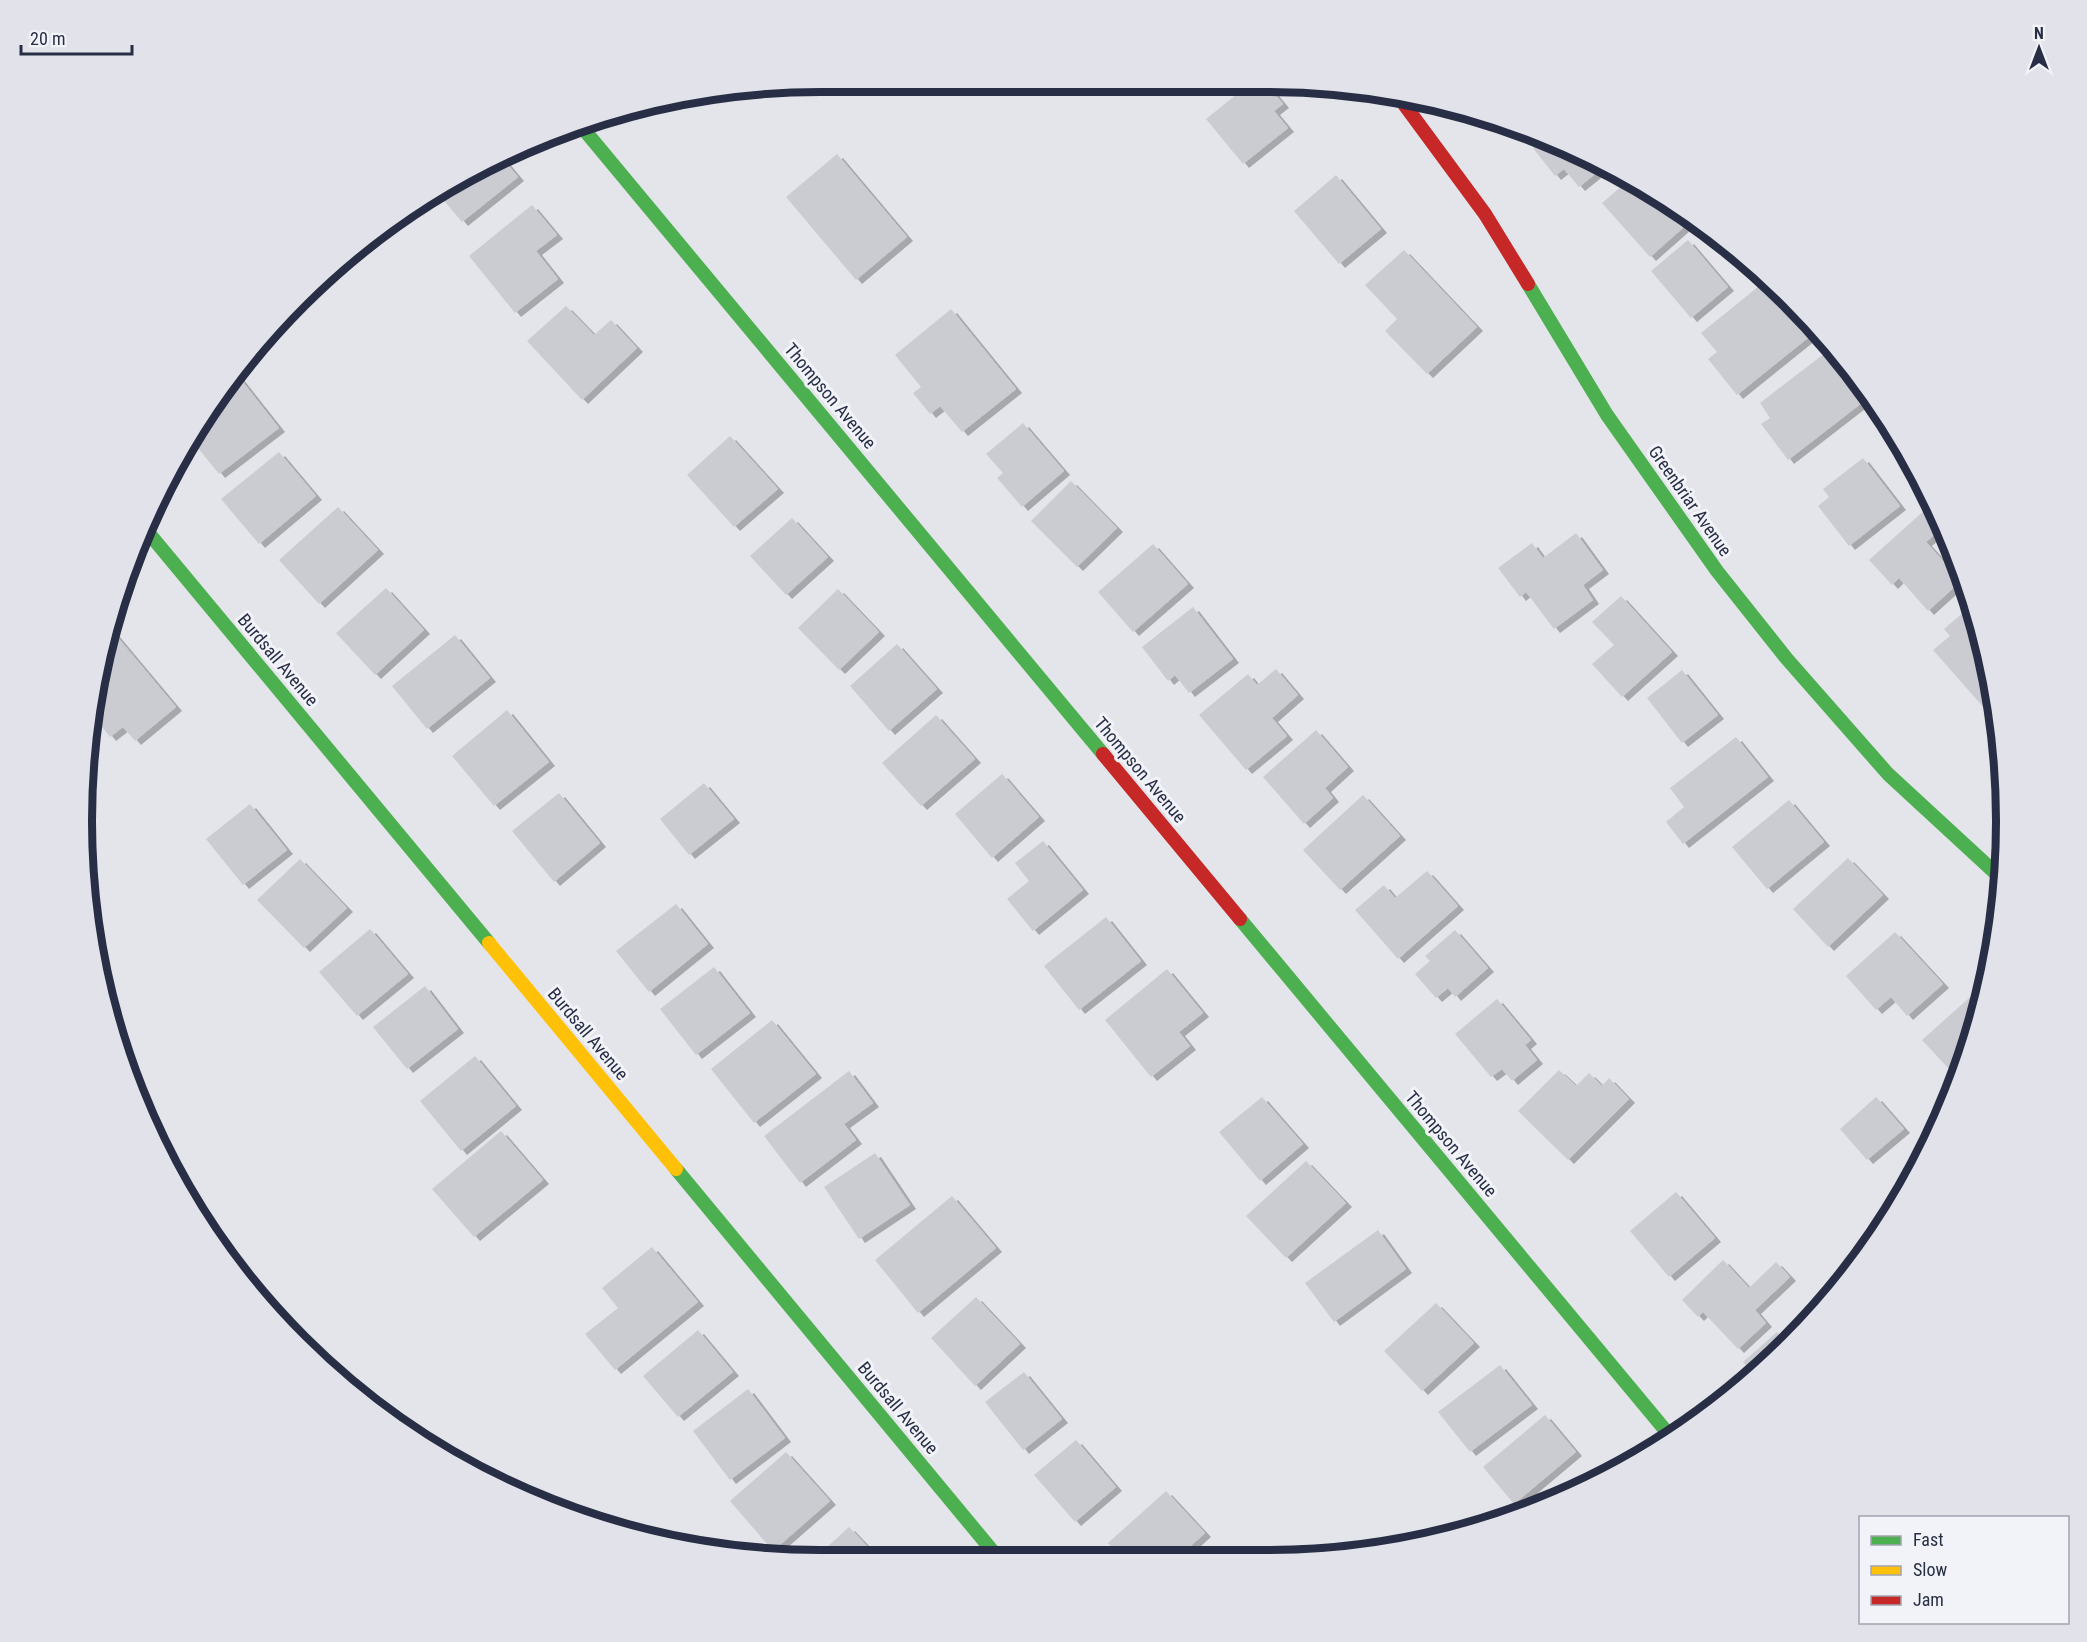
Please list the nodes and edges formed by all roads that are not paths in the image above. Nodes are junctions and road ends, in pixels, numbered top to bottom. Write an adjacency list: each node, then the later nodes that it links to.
1 (1405, 105): 4 (street, Greenbriar Avenue)
2 (585, 131): 5 (street, Thompson Avenue)
3 (150, 535): 6 (street, Burdsall Avenue)
4 (1994, 871)
5 (1666, 1431)
6 (992, 1550)

